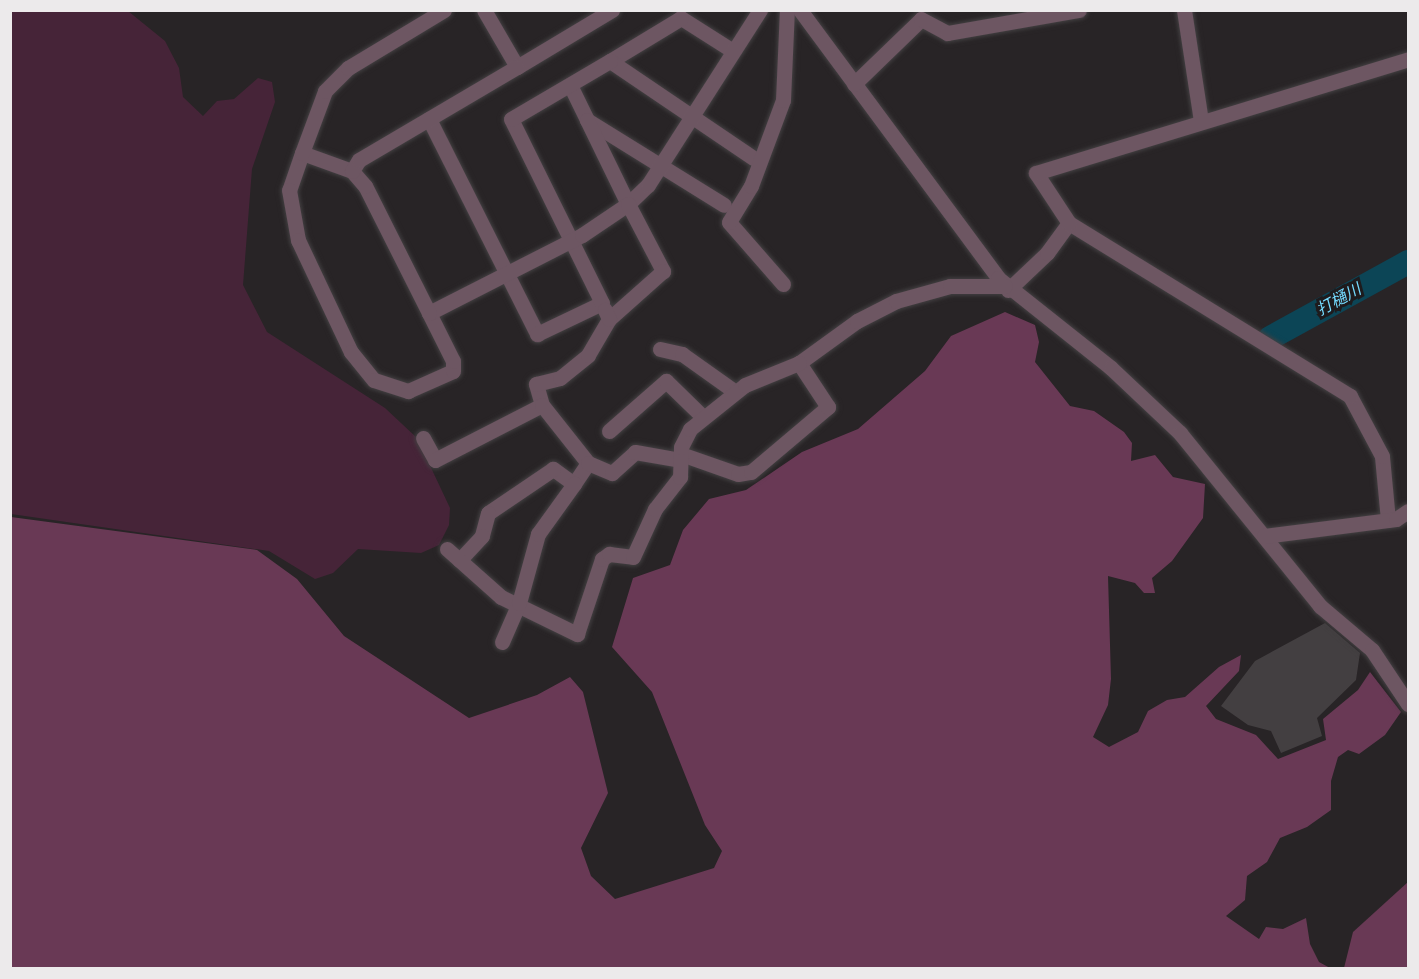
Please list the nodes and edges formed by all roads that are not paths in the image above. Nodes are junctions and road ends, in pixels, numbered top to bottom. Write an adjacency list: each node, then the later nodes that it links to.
1 (444, 10): 9 (street)
2 (484, 10): 13 (street)
3 (612, 10): 13 (street)
4 (760, 10): 10 (street)
5 (788, 10): 29 (street)
6 (800, 10): 14 (street)
7 (1079, 10): 14 (street)
8 (1184, 10): 19 (street)
9 (419, 17): 20 (street)
10 (733, 51): 12 (street); 16 (street)
11 (1408, 59): 19 (street)
12 (610, 61): 15 (street); 16 (street)
13 (517, 67): 17 (street)
14 (854, 84): 30 (street)
15 (570, 85): 18 (street); 27 (street)
16 (691, 117): 21 (street); 22 (street)
17 (429, 119): 23 (street); 28 (street)
18 (587, 120): 22 (street); 24 (street)
19 (1201, 121): 26 (street)
20 (302, 153): 23 (street); 32 (street)
21 (753, 158)
22 (661, 165): 24 (street); 25 (street)
23 (352, 171): 32 (street)
24 (628, 204): 27 (street); 33 (street)
25 (724, 205)
26 (1069, 223): 30 (street); 45 (street)
27 (571, 240): 28 (street); 31 (street)
28 (508, 272): 31 (street); 32 (street)
29 (783, 284)
30 (1007, 288): 35 (street); 46 (street)
31 (602, 303): 33 (street)
32 (429, 313)
33 (609, 319): 37 (street)
34 (660, 349): 36 (street)
35 (799, 363): 36 (street); 41 (street)
36 (734, 391): 38 (street)
37 (542, 405): 40 (street); 42 (street)
38 (702, 416): 39 (street); 41 (street)
39 (609, 431)
40 (423, 438)
41 (681, 457): 42 (street); 49 (street)
42 (588, 463): 43 (street)
43 (574, 484): 48 (street); 49 (street)
44 (1408, 511): 45 (street)
45 (1388, 520): 46 (street)
46 (1264, 536): 51 (street)
47 (447, 549): 48 (street)
48 (460, 560): 49 (street)
49 (519, 603): 50 (street)
50 (502, 642)
51 (1408, 704)

